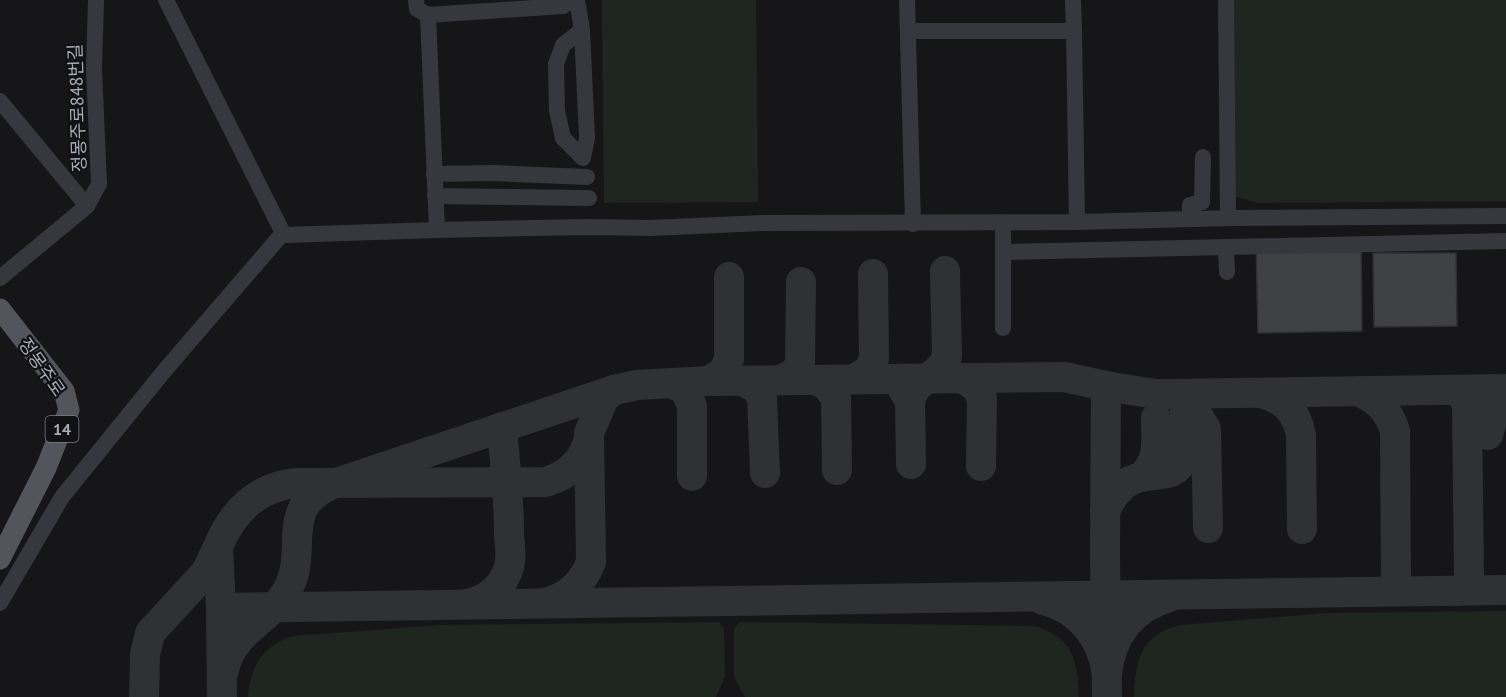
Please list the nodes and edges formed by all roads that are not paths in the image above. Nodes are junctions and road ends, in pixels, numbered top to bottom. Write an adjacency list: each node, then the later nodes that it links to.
1 (96, 0): 22 (street, 정몽주로848번길)
2 (166, 0): 31 (street)
3 (416, 0): 9 (street)
4 (572, 0): 9 (street)
5 (577, 0): 10 (street)
6 (907, 0): 11 (street)
7 (1073, 0): 12 (street)
8 (1226, 0): 24 (street)
9 (428, 15): 16 (street)
10 (582, 30): 14 (street); 14 (street)
11 (908, 31): 12 (street); 28 (street)
12 (1074, 31): 26 (street)
13 (0, 101): 22 (street)
14 (583, 158): 18 (street)
15 (1203, 158): 25 (street)
16 (434, 174): 17 (street); 19 (street)
17 (509, 174): 18 (street); 20 (street)
18 (587, 177): 21 (street)
19 (435, 196): 20 (street); 30 (street)
20 (507, 197): 21 (street)
21 (589, 198): 29 (street)
22 (87, 206): 36 (street, 정몽주로848번길)
23 (1506, 216): 24 (street)
24 (1228, 218): 25 (street)
25 (1190, 219): 26 (street)
26 (1077, 222): 27 (street)
27 (1003, 223): 28 (street); 34 (street)
28 (913, 224): 29 (street)
29 (589, 227): 30 (street)
30 (437, 230): 31 (street)
31 (283, 233): 40 (street)
32 (1506, 241): 33 (street)
33 (1226, 248): 34 (street); 35 (street)
34 (1003, 252): 38 (street)
35 (1227, 272)
36 (0, 278)
37 (0, 309): 39 (main road, 정몽주로 / 14)
38 (1003, 328)
39 (1, 552)
40 (0, 603)

